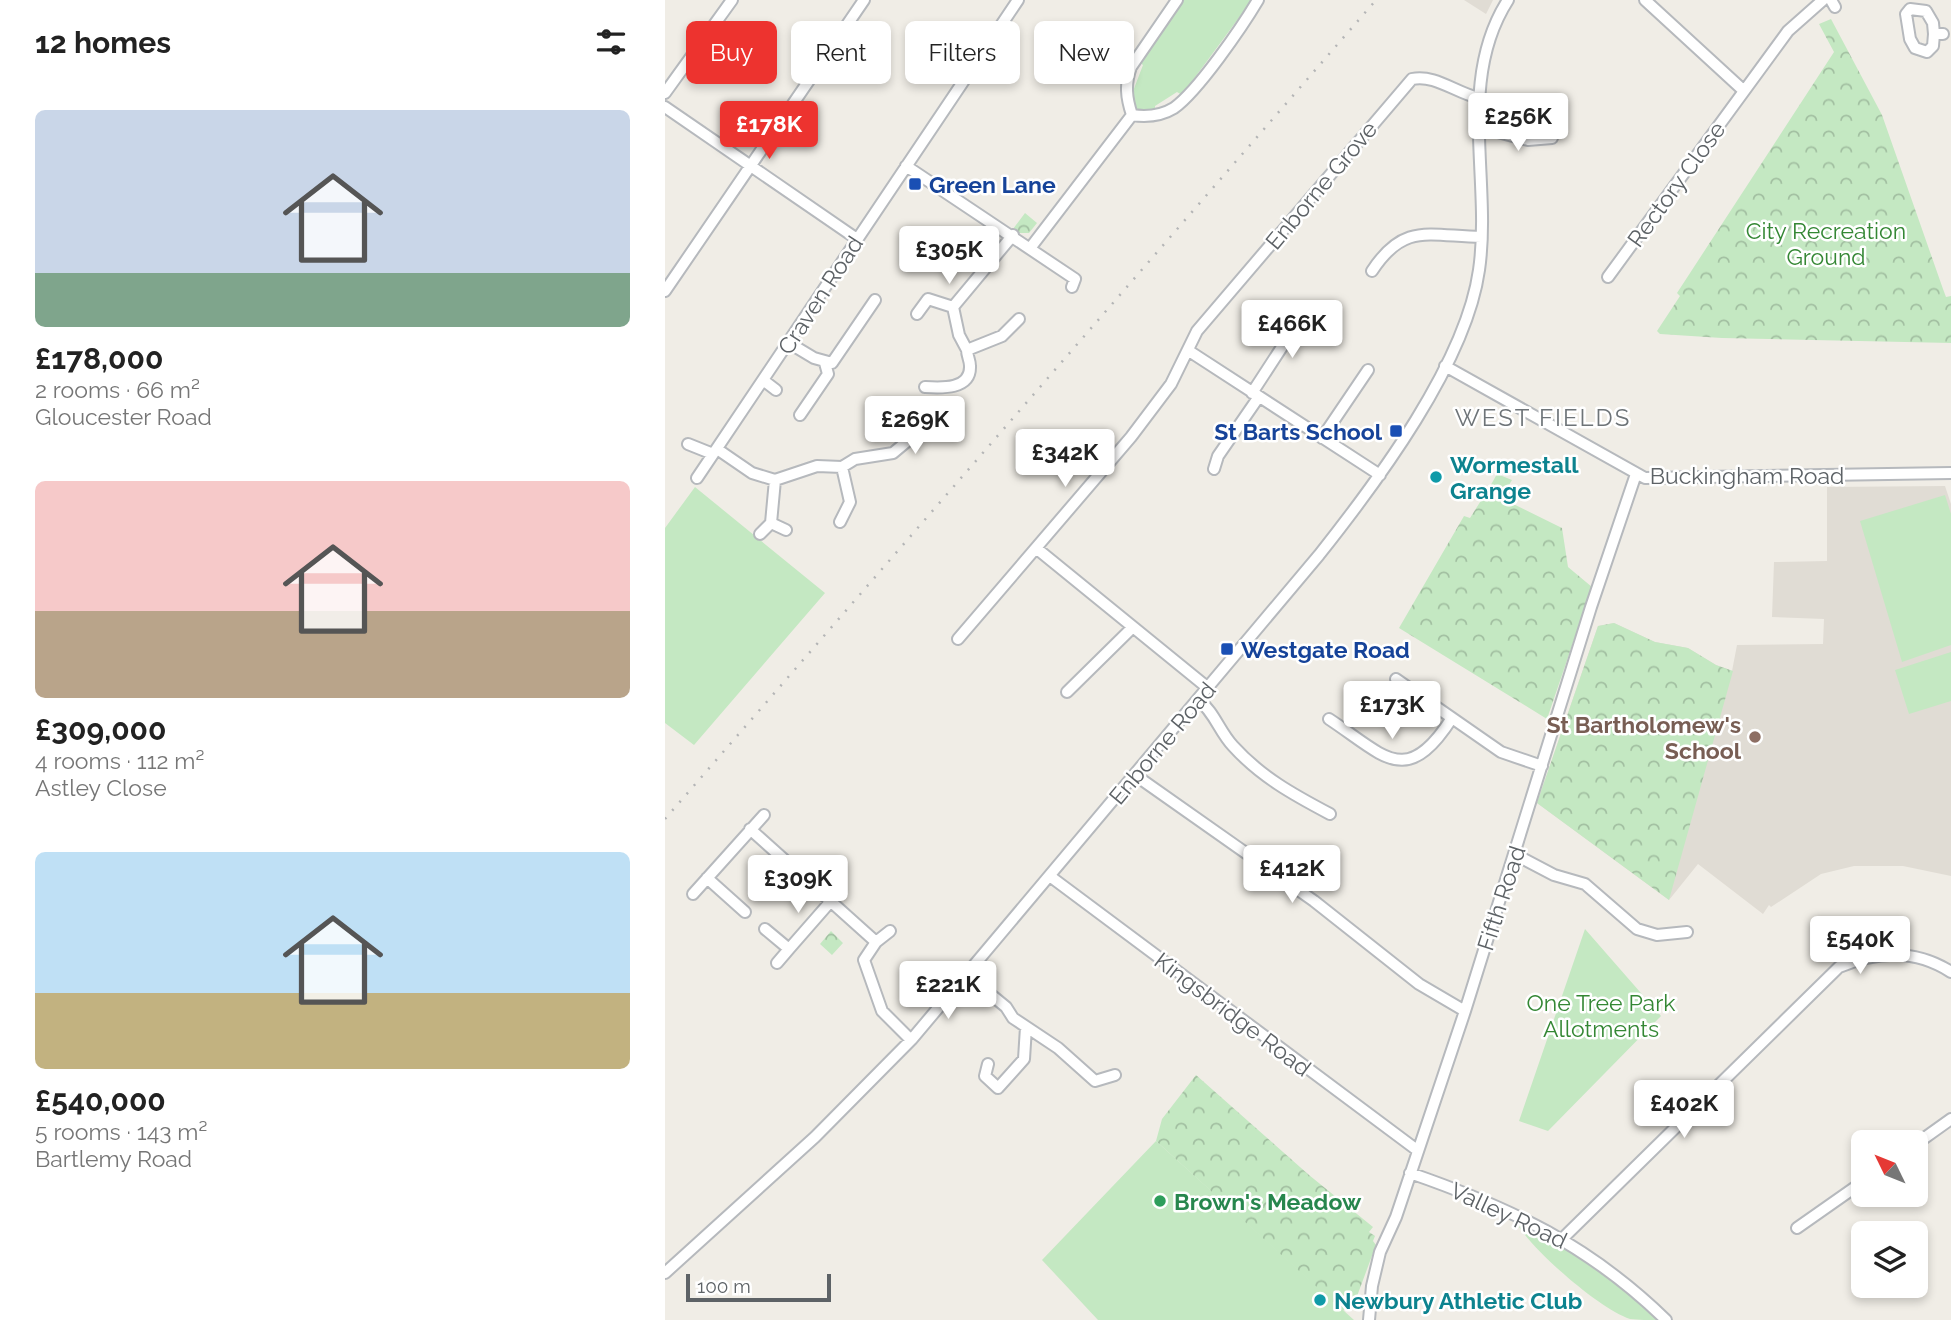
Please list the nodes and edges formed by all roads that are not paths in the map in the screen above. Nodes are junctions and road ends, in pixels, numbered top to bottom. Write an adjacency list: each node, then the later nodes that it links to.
1 (732, 0): 10 (street)
2 (864, 0): 17 (street)
3 (1018, 0): 16 (street, Craven Road)
4 (1177, 0): 13 (street)
5 (1258, 0): 13 (street)
6 (1508, 0): 11 (street, Enborne Road)
7 (1645, 0): 9 (street)
8 (1823, 0): 9 (street, Rectory Close)
9 (1743, 90): 23 (street, Rectory Close)
10 (665, 93)
11 (1479, 98): 14 (street, Enborne Road); 33 (street, Enborne Grove)
12 (665, 107): 17 (street)
13 (1132, 115): 21 (street)
14 (1479, 127): 15 (street); 19 (street, Enborne Road)
15 (1552, 138)
16 (906, 166): 18 (street); 20 (street, Craven Road)
17 (750, 167): 20 (street); 25 (street)
18 (1013, 235): 21 (street); 27 (street)
19 (1481, 237): 22 (street); 34 (street, Enborne Road)
20 (857, 239): 31 (street, Craven Road)
21 (1031, 247): 24 (street)
22 (1372, 271)
23 (1608, 277)
24 (1072, 287)
25 (665, 291)
26 (875, 300): 36 (street)
27 (953, 307): 29 (street); 32 (street)
28 (1306, 310): 40 (street)
29 (917, 314)
30 (1019, 318): 32 (street)
31 (789, 343): 36 (street); 37 (street, Craven Road)
32 (967, 350): 38 (street)
33 (1189, 351): 40 (street); 57 (street, Enborne Grove)
34 (1445, 366): 49 (street, Buckingham Road); 50 (street, Enborne Road)
35 (1368, 370): 43 (street)
36 (830, 372): 42 (street)
37 (763, 380): 39 (street); 45 (street, Craven Road)
38 (925, 387)
39 (776, 390)
40 (1255, 396): 43 (street); 47 (street)
41 (941, 413): 46 (street)
42 (800, 415)
43 (1322, 438): 50 (street)
44 (688, 444): 45 (street)
45 (715, 452): 51 (street, Craven Road); 52 (street)
46 (842, 467): 52 (street); 53 (street)
47 (1214, 469)
48 (1951, 473): 49 (street, Buckingham Road)
49 (1636, 474): 66 (street, Fifth Road)
50 (1380, 475): 61 (street, Enborne Road)
51 (698, 478)
52 (775, 480): 54 (street)
53 (840, 522)
54 (771, 523): 55 (street); 56 (street)
55 (786, 530)
56 (760, 534)
57 (1036, 548): 58 (street); 59 (street, Enborne Grove)
58 (1133, 626): 61 (street); 62 (street)
59 (958, 639)
60 (1397, 680): 64 (street)
61 (1208, 688): 63 (street, Enborne Road)
62 (1067, 692)
63 (1198, 699): 67 (street, Enborne Road); 68 (street)
64 (1452, 718): 65 (street); 66 (street)
65 (1329, 719)
66 (1542, 766): 71 (street, Fifth Road)
67 (1135, 775): 72 (street, Enborne Road); 87 (street)
68 (1330, 814)
69 (764, 815): 70 (street)
70 (750, 829): 73 (street); 75 (street)
71 (1514, 855): 80 (street); 87 (street, Fifth Road)
72 (1051, 877): 86 (street, Enborne Road); 94 (street, Kingsbridge Road)
73 (708, 878): 74 (street); 76 (street)
74 (693, 894)
75 (831, 901): 81 (street); 83 (street)
76 (745, 912)
77 (765, 929): 83 (street)
78 (890, 932): 81 (street)
79 (1688, 932): 80 (street)
80 (1671, 934): 82 (street)
81 (876, 942): 89 (street)
82 (1672, 947)
83 (789, 949): 84 (street)
84 (777, 963)
85 (1951, 972): 98 (street)
86 (967, 975): 88 (street); 89 (street, Enborne Road)
87 (1465, 1011): 94 (street, Fifth Road)
88 (1026, 1027): 90 (street); 91 (street)
89 (911, 1040): 99 (street, Enborne Road)
90 (988, 1064)
91 (1115, 1075)
92 (1951, 1119): 93 (street)
93 (1929, 1135)
94 (1417, 1150): 95 (street, Fifth Road)
95 (1411, 1173): 98 (street, Valley Road); 100 (street, Fifth Road)
96 (1851, 1190): 97 (street)
97 (1797, 1228)
98 (1563, 1238): 101 (street, Valley Road)
99 (665, 1273)
100 (1372, 1319)
101 (1666, 1320)

